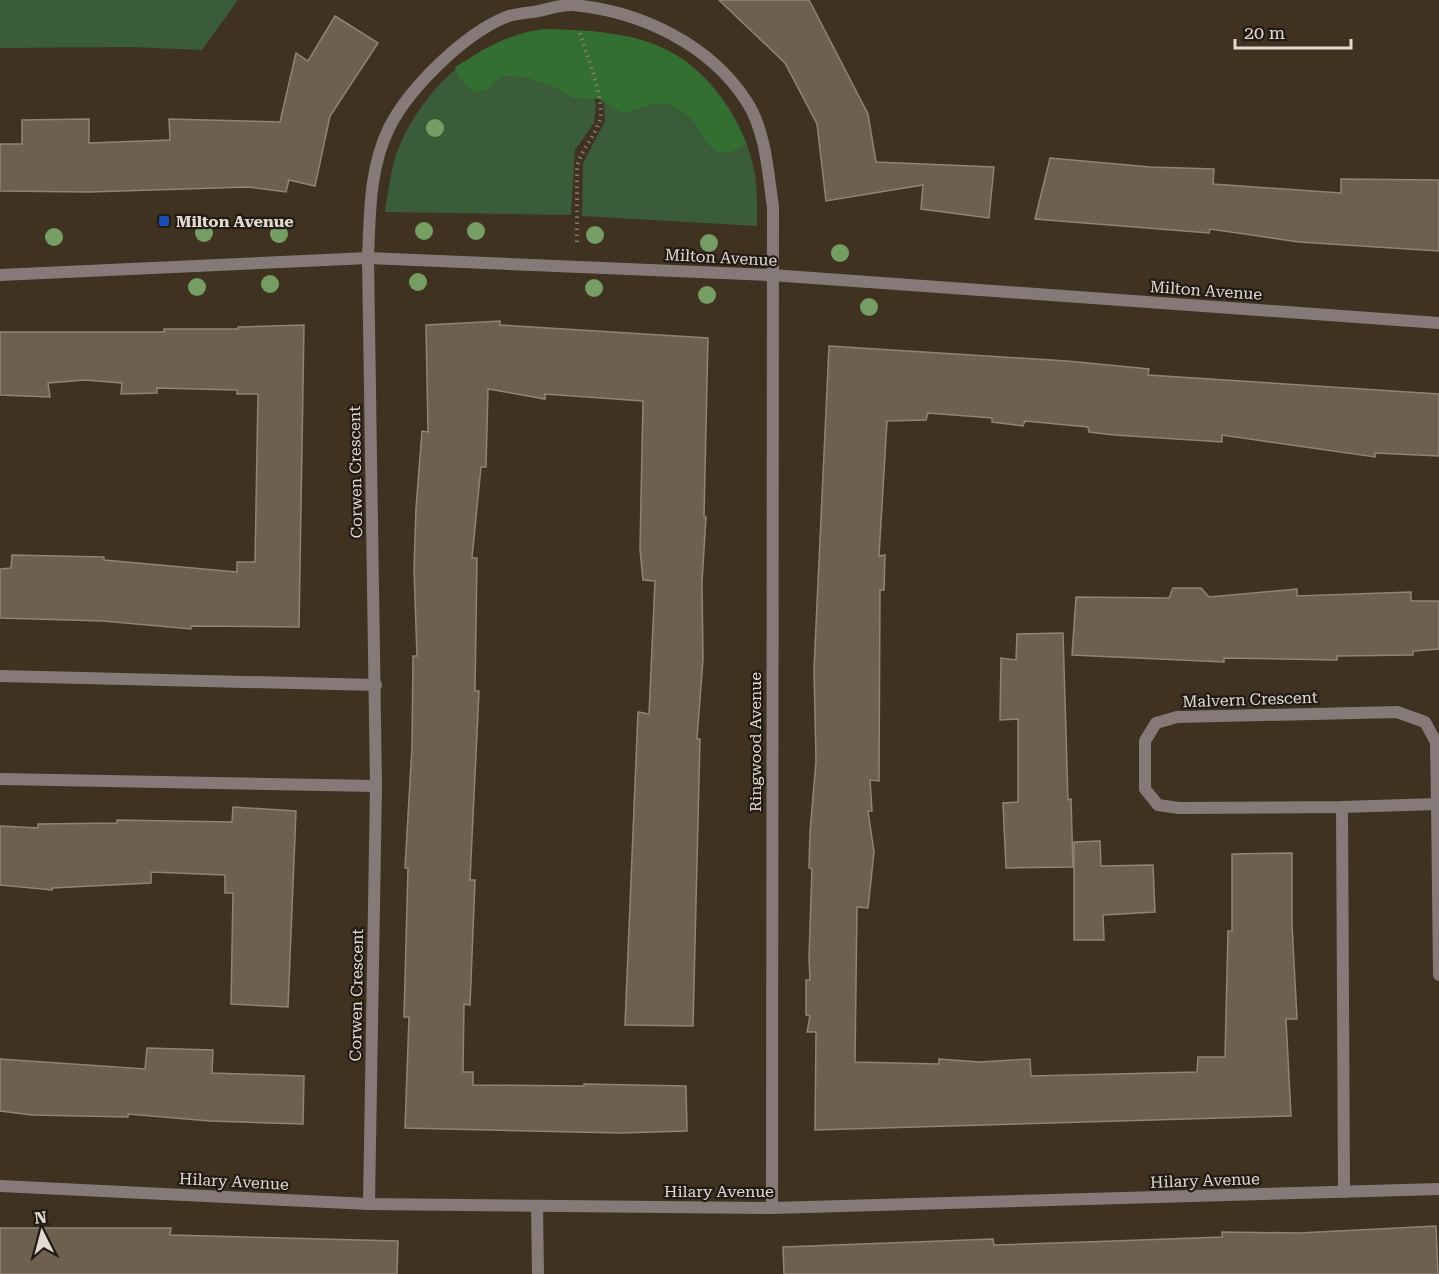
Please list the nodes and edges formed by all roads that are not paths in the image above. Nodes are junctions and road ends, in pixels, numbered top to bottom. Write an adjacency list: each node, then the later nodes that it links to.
1 (572, 3): 2 (street, Corwen Crescent); 4 (street, Ringwood Avenue)
2 (368, 258): 3 (street, Milton Avenue); 4 (street, Milton Avenue); 7 (street, Corwen Crescent)
3 (0, 275)
4 (771, 276): 5 (street, Milton Avenue); 18 (street, Ringwood Avenue)
5 (1439, 323)
6 (0, 676): 7 (street)
7 (376, 685): 9 (street, Corwen Crescent)
8 (0, 779): 9 (street)
9 (376, 786): 16 (street, Corwen Crescent)
10 (1437, 804): 11 (street, Malvern Crescent); 11 (street, Malvern Crescent); 12 (street, Malvern Crescent)
11 (1342, 807): 15 (street)
12 (1439, 975)
13 (0, 1186): 16 (street, Hilary Avenue)
14 (1439, 1189): 15 (street, Hilary Avenue)
15 (1344, 1192): 18 (street, Hilary Avenue)
16 (369, 1204): 17 (street, Hilary Avenue)
17 (537, 1206): 18 (street, Hilary Avenue); 19 (street)
18 (772, 1208)
19 (538, 1274)

